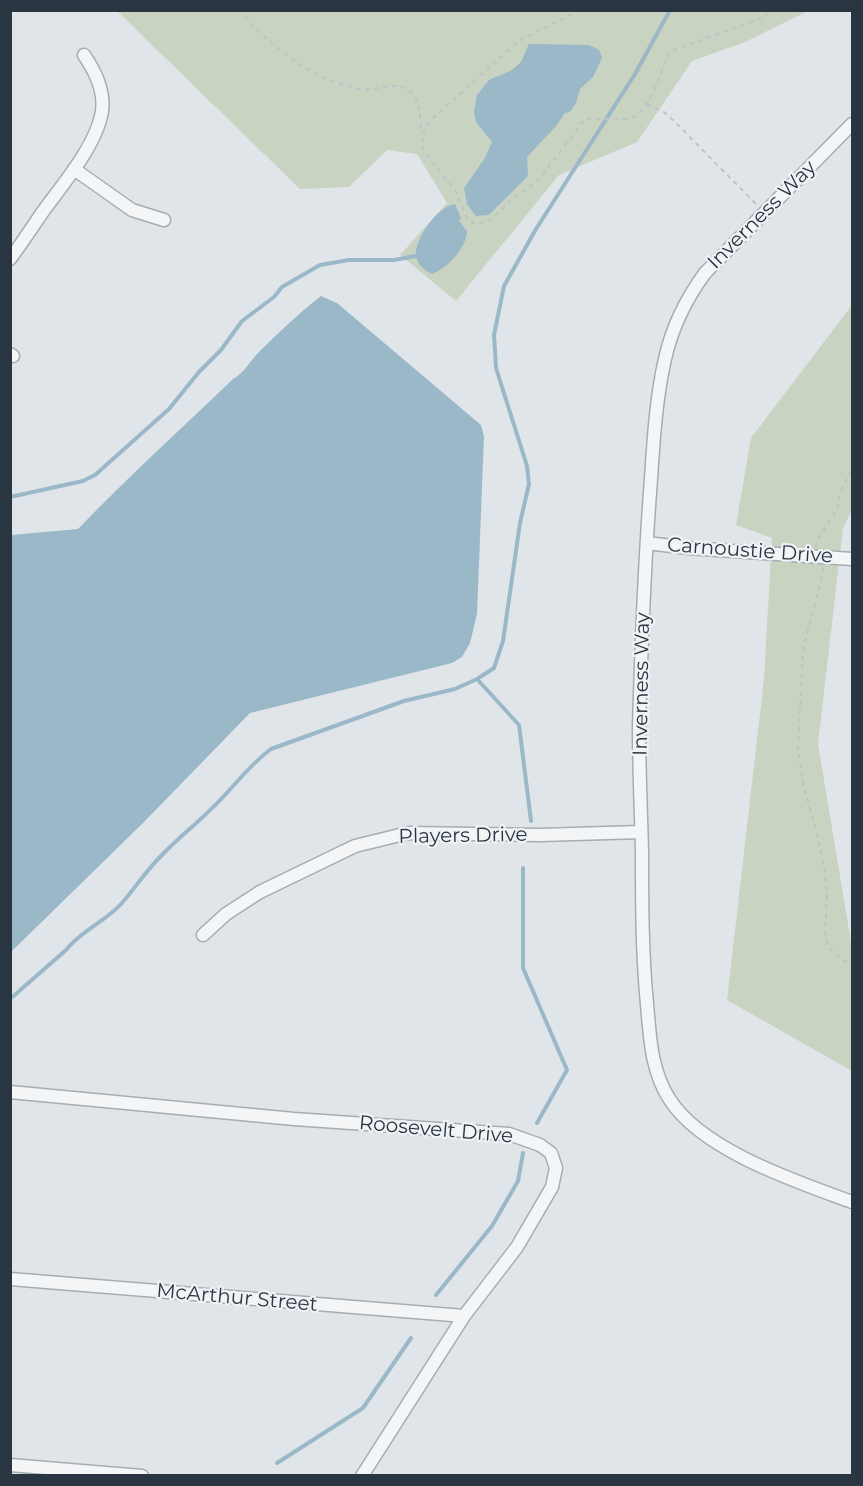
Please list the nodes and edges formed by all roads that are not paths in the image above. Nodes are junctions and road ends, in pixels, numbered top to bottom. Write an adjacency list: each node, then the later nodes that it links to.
1 (84, 55): 3 (street)
2 (852, 124): 6 (street, Inverness Way)
3 (74, 169): 4 (street); 5 (street)
4 (164, 220)
5 (10, 259)
6 (647, 543): 7 (street, Carnoustie Drive); 8 (street, Inverness Way)
7 (852, 559)
8 (641, 832): 9 (street, Players Drive); 11 (street, Inverness Way)
9 (203, 935)
10 (10, 1092): 13 (street, Roosevelt Drive)
11 (852, 1202)
12 (10, 1279): 13 (street, McArthur Street)
13 (464, 1316): 16 (street, Roosevelt Drive)
14 (10, 1465): 15 (street)
15 (142, 1476)
16 (362, 1476)

